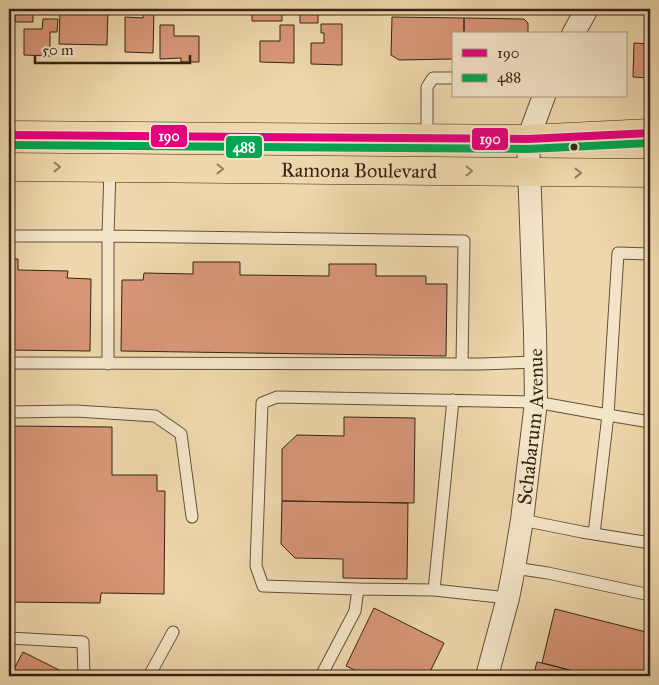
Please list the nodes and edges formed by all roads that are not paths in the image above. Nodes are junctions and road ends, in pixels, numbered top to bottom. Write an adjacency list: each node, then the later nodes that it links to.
1 (587, 9): 2 (street)
2 (574, 32)
3 (452, 78): 7 (lane)
4 (543, 98): 8 (street)
5 (650, 133): 8 (main road, Ramona Boulevard)
6 (9, 135): 7 (main road, Ramona Boulevard)
7 (427, 139): 8 (main road, Ramona Boulevard)
8 (528, 140): 11 (street, Schabarum Avenue)
9 (9, 167): 10 (main road, Ramona Boulevard, one-way to 10)
10 (110, 168): 11 (main road, Ramona Boulevard, one-way to 11); 14 (lane)
11 (529, 172): 12 (main road, Ramona Boulevard, one-way to 12); 16 (street, Schabarum Avenue)
12 (650, 173)
13 (9, 236): 14 (lane)
14 (108, 236): 18 (lane); 19 (lane)
15 (650, 254): 23 (lane)
16 (536, 362): 19 (lane); 21 (street, Schabarum Avenue)
17 (9, 363): 18 (lane)
18 (108, 364): 19 (lane)
19 (462, 364)
20 (453, 400): 21 (lane); 30 (lane); 31 (lane)
21 (536, 402): 23 (lane); 26 (street, Schabarum Avenue)
22 (9, 412): 25 (lane)
23 (608, 415): 24 (lane); 27 (lane)
24 (650, 422)
25 (192, 518)
26 (522, 520): 27 (lane); 29 (street, Schabarum Avenue)
27 (594, 534): 28 (lane)
28 (650, 543)
29 (514, 568): 32 (lane); 33 (street, Schabarum Avenue)
30 (358, 588): 31 (lane); 38 (lane)
31 (434, 590): 33 (lane)
32 (650, 595)
33 (508, 598): 39 (street, Schabarum Avenue)
34 (172, 632): 37 (lane)
35 (9, 638): 36 (lane)
36 (84, 676)
37 (149, 676)
38 (321, 676)
39 (487, 676)

